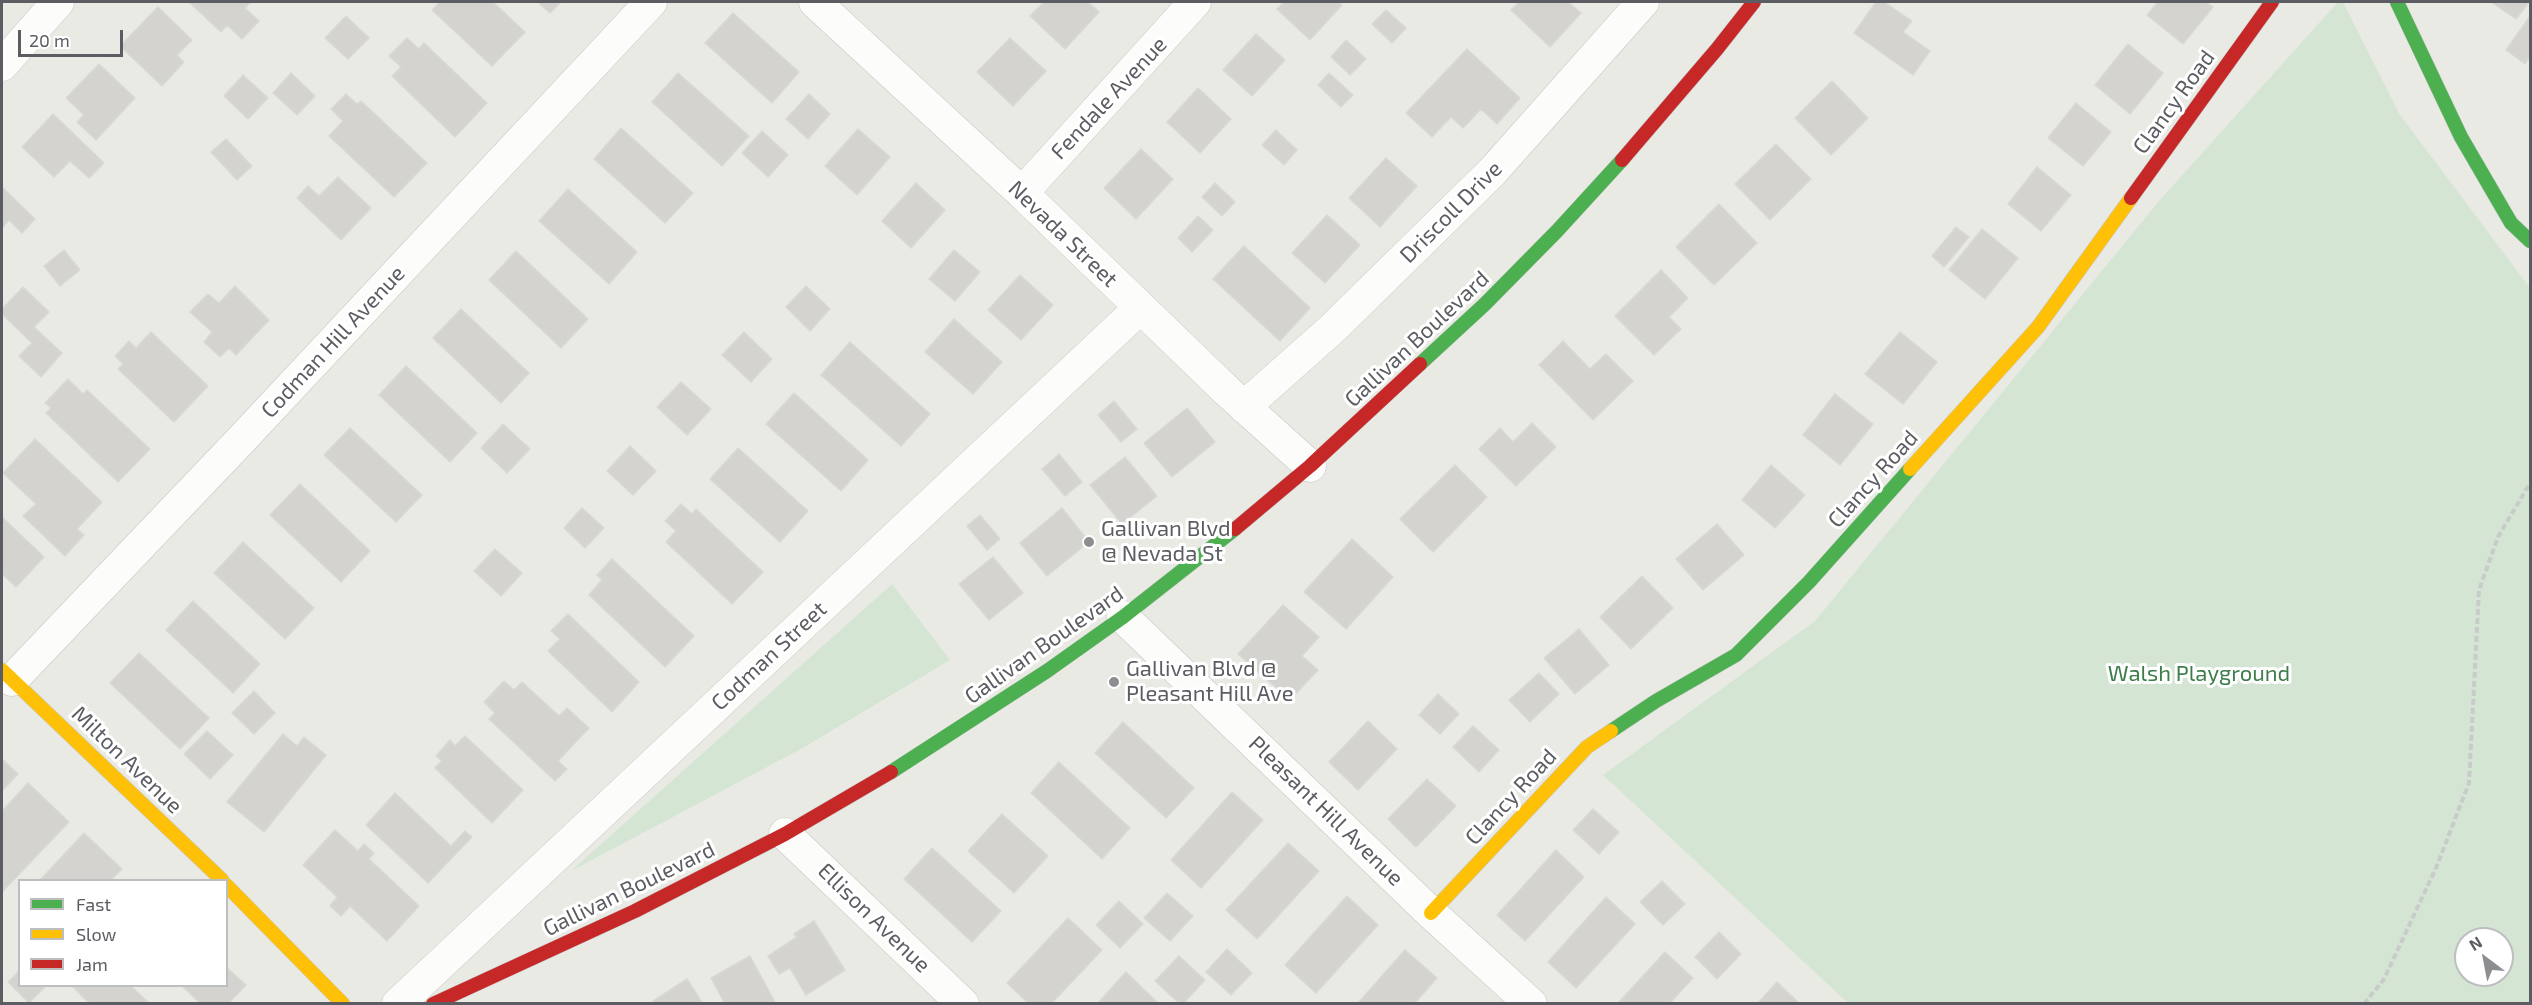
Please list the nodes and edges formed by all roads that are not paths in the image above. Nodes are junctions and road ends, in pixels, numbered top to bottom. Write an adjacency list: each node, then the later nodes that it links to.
1 (58, 2): 9 (street)
2 (651, 2): 16 (street, Codman Hill Avenue)
3 (815, 2): 10 (street, Nevada Street)
4 (1195, 2): 10 (street, Fendale Avenue)
5 (1643, 2): 13 (street, Driscoll Drive)
6 (1754, 2): 14 (main road, Gallivan Boulevard)
7 (2272, 2): 20 (main road, Clancy Road)
8 (2402, 5): 11 (main road)
9 (2, 65)
10 (1022, 193): 12 (street, Nevada Street)
11 (2530, 241)
12 (1140, 308): 13 (street, Nevada Street); 22 (street, Codman Street)
13 (1244, 407): 14 (street, Nevada Street)
14 (1310, 466): 15 (main road, Gallivan Boulevard)
15 (1123, 617): 17 (main road, Gallivan Boulevard); 20 (street, Pleasant Hill Avenue)
16 (7, 675): 18 (main road, Milton Avenue)
17 (785, 834): 23 (main road, Gallivan Boulevard); 24 (street, Ellison Avenue)
18 (221, 879)
19 (228, 887): 21 (main road)
20 (1431, 913): 25 (street, Pleasant Hill Avenue)
21 (343, 1004)
22 (399, 1004)
23 (433, 1004)
24 (963, 1004)
25 (1531, 1004)

